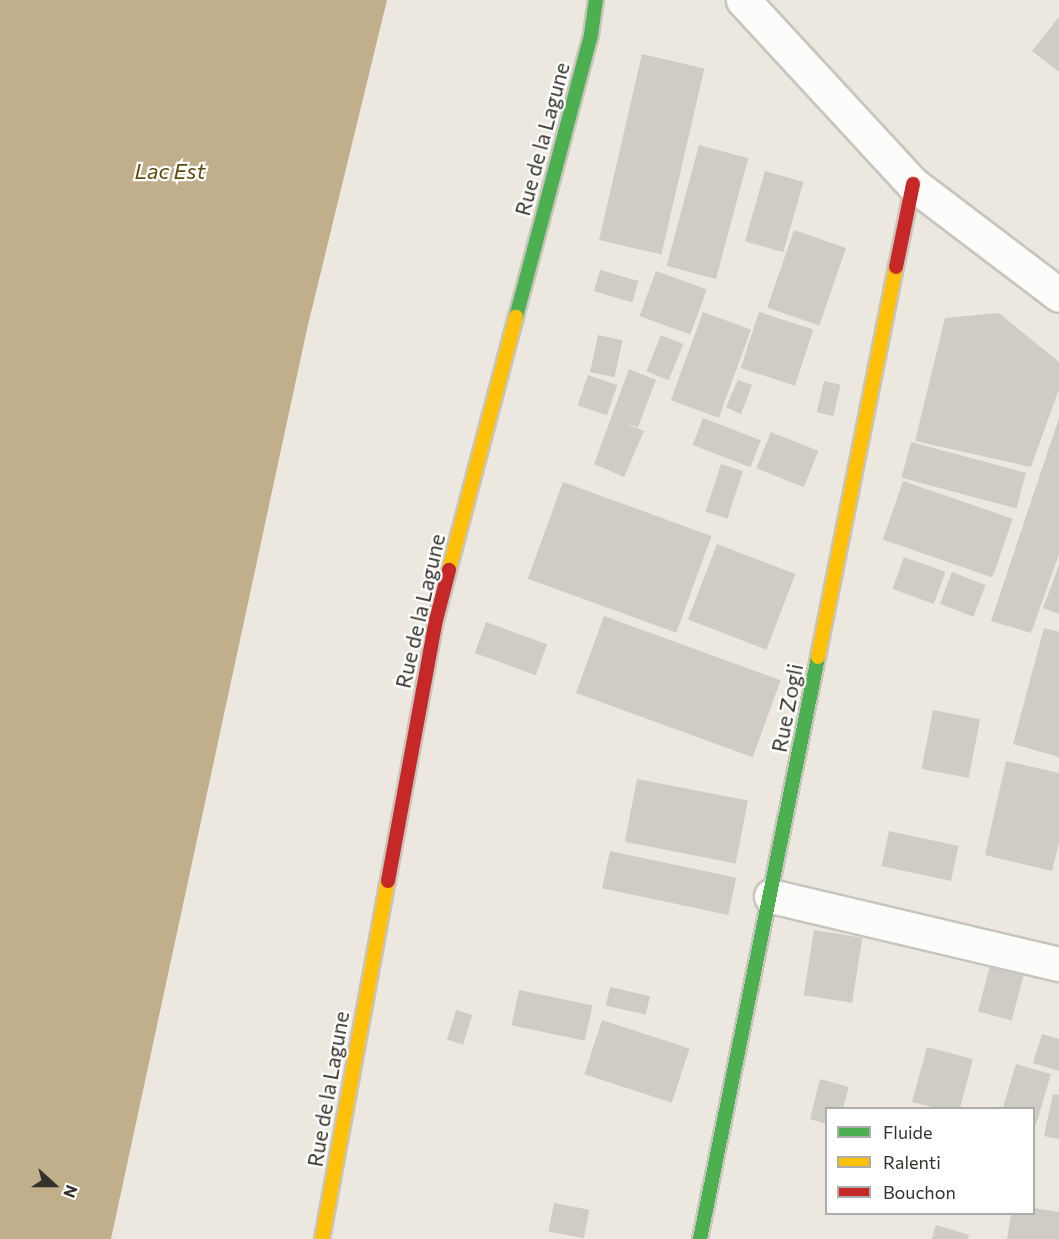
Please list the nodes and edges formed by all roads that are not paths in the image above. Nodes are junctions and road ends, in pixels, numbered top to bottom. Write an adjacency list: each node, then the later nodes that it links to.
1 (597, 0): 7 (street, Rue de la Lagune)
2 (743, 0): 3 (street)
3 (913, 184): 4 (street); 5 (street, Rue Zogli)
4 (1059, 295)
5 (771, 896): 6 (street); 8 (street, Rue Zogli)
6 (1059, 964)
7 (322, 1239)
8 (700, 1239)

